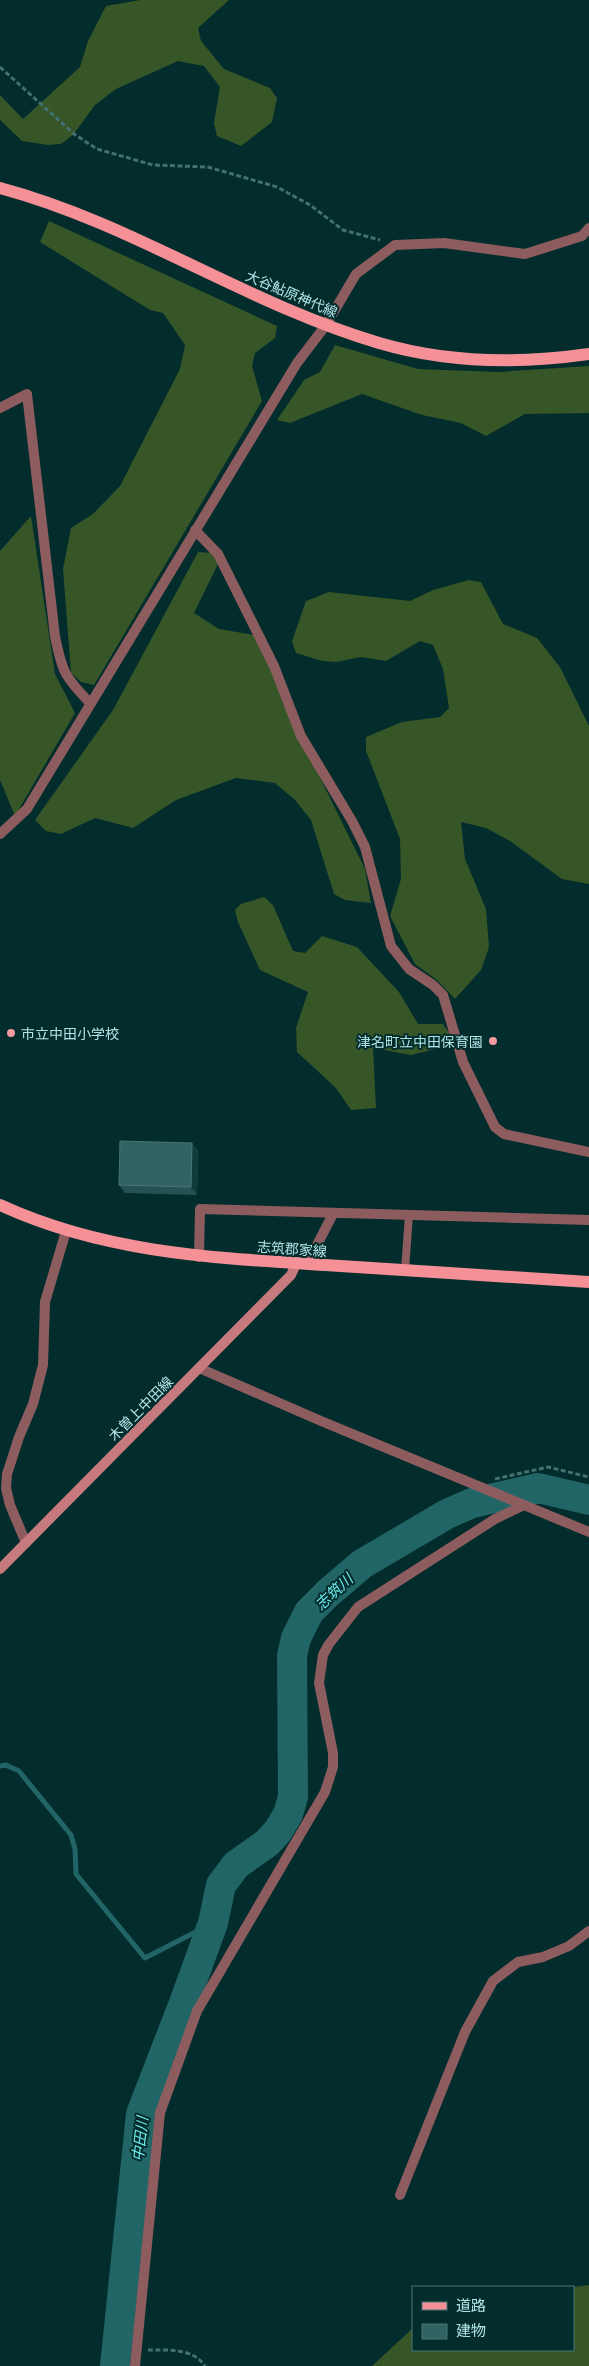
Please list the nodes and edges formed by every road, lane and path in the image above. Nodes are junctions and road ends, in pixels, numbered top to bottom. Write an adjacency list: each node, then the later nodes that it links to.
1 (0, 68): 4 (path)
2 (0, 188): 5 (main road, 大谷鮎原神代線)
3 (587, 235): 4 (street)
4 (395, 245): 5 (street)
5 (326, 325): 6 (main road, 大谷鮎原神代線); 8 (street)
6 (589, 354)
7 (0, 408): 9 (street)
8 (195, 530): 9 (street); 11 (street)
9 (90, 703): 10 (street)
10 (0, 834)
11 (589, 1152)
12 (0, 1205): 16 (main road, 志筑郡家線)
13 (333, 1214): 14 (street); 17 (street); 18 (street)
14 (409, 1215): 15 (street); 19 (lane)
15 (589, 1220)
16 (66, 1231): 17 (main road, 志筑郡家線); 26 (street)
17 (199, 1257): 18 (main road, 志筑郡家線)
18 (301, 1264): 19 (main road, 志筑郡家線); 21 (main road, 木曽上中田線)
19 (405, 1270): 20 (main road, 志筑郡家線)
20 (589, 1282)
21 (199, 1368): 23 (street); 26 (main road, 木曽上中田線)
22 (589, 1476): 23 (path)
23 (481, 1488): 24 (street)
24 (522, 1504): 25 (street); 30 (street)
25 (589, 1532)
26 (26, 1543): 27 (main road, 木曽上中田線)
27 (0, 1570)
28 (589, 1931): 29 (street)
29 (400, 2195)
30 (137, 2349): 31 (street); 32 (path)
31 (135, 2366)
32 (205, 2366)

